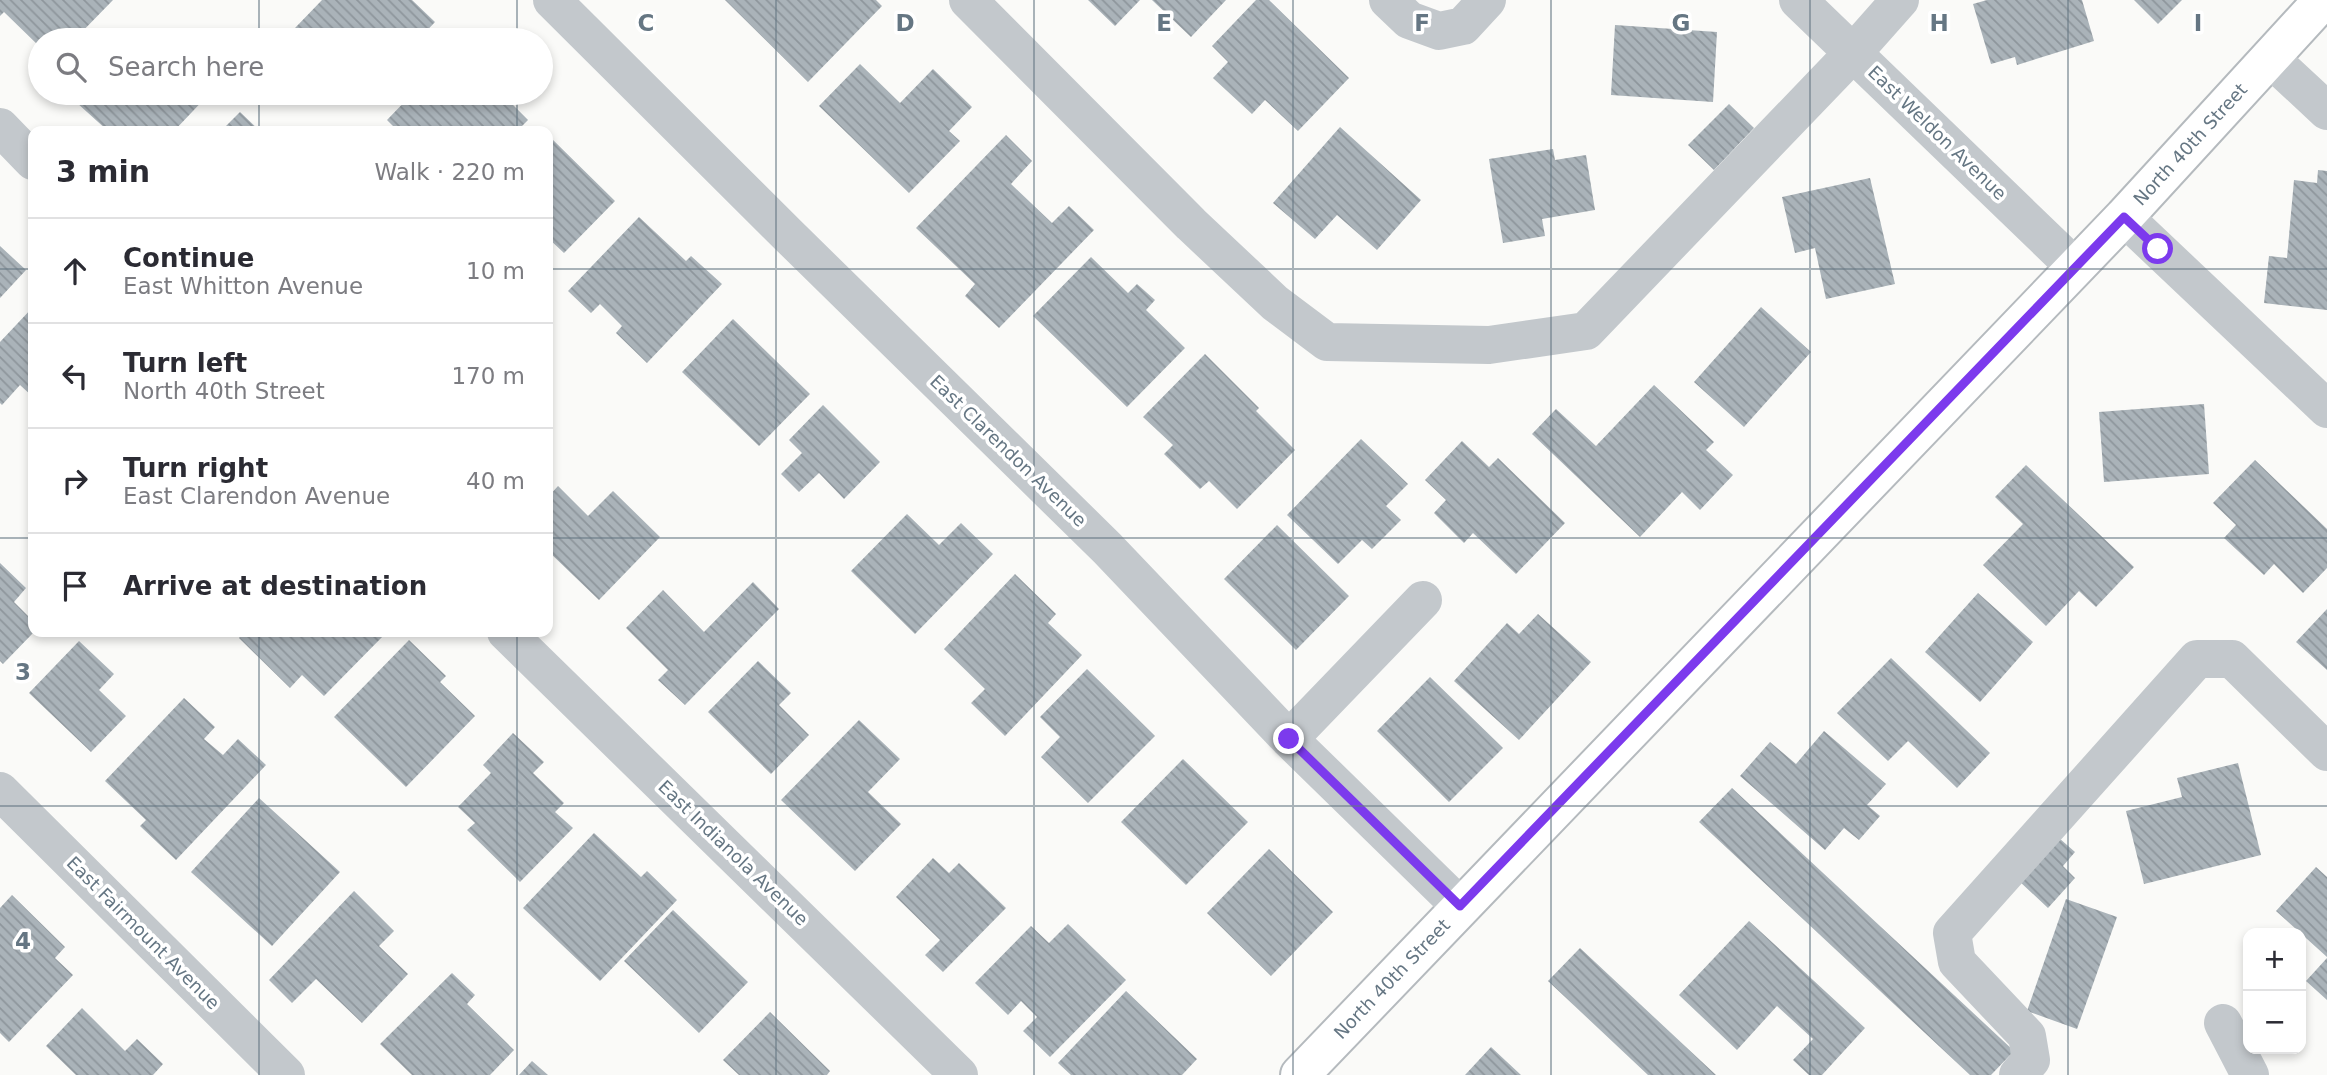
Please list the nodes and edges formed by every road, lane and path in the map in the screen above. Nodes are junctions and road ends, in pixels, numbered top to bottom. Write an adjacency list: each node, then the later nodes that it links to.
1 (552, 0): 18 (street, East Clarendon Avenue)
2 (968, 0): 8 (street)
3 (1388, 0): 4 (street)
4 (1487, 0)
5 (1798, 0): 8 (street, East Weldon Avenue)
6 (1900, 0): 8 (street)
7 (2323, 0): 9 (main road, North 40th Street)
8 (1853, 53): 14 (street, East Weldon Avenue)
9 (2270, 58): 10 (street); 13 (main road, North 40th Street)
10 (2327, 111)
11 (0, 127): 12 (street)
12 (28, 155)
13 (2124, 217): 14 (main road, North 40th Street); 15 (street)
14 (2076, 267): 21 (main road, North 40th Street)
15 (2327, 409)
16 (1423, 600): 18 (street)
17 (511, 637): 24 (street, East Indianola Avenue)
18 (1289, 739): 21 (street, East Clarendon Avenue)
19 (2327, 751): 26 (street)
20 (0, 791): 23 (street, East Fairmount Avenue)
21 (1460, 906): 25 (main road, North 40th Street)
22 (2222, 1023): 27 (street)
23 (286, 1075)
24 (959, 1075)
25 (1300, 1075)
26 (2018, 1075)
27 (2250, 1075)

